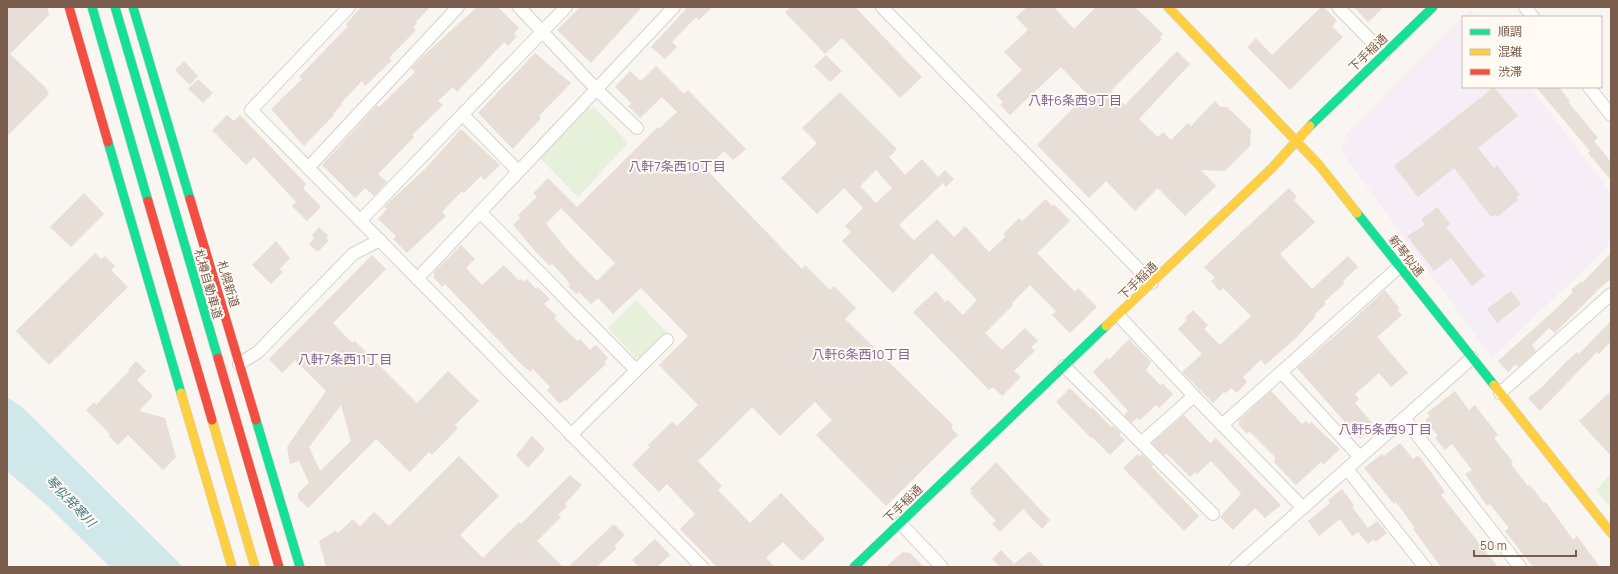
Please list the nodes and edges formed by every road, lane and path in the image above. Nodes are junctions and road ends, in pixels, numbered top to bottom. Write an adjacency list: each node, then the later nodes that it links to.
1 (69, 7): 52 (main road)
2 (92, 7): 53 (main road)
3 (114, 7): 54 (main road, 札樽自動車道)
4 (133, 7): 36 (main road, 札幌新道)
5 (349, 7): 24 (street)
6 (458, 7): 24 (street)
7 (519, 7): 16 (street)
8 (566, 7): 16 (street)
9 (674, 7): 19 (street)
10 (882, 7): 31 (street)
11 (1168, 7): 23 (main road, 新琴似通)
12 (1338, 7): 17 (street)
13 (1433, 7): 17 (main road, 下手稲通)
14 (1525, 7): 15 (street)
15 (1532, 16)
16 (543, 32): 19 (street); 20 (street)
17 (1384, 54): 23 (main road, 下手稲通)
18 (1590, 88): 21 (street)
19 (597, 90): 22 (street); 25 (street)
20 (462, 115): 25 (street); 27 (street)
21 (1611, 115)
22 (636, 128)
23 (1296, 140): 29 (main road, 新琴似通); 31 (main road, 下手稲通)
24 (308, 168): 27 (street)
25 (518, 171): 26 (street)
26 (480, 212): 30 (street); 38 (street)
27 (360, 221): 28 (street)
28 (380, 240): 30 (street); 36 (street)
29 (1399, 267): 35 (main road, 新琴似通); 39 (street)
30 (417, 279): 44 (street)
31 (1152, 284): 33 (main road, 下手稲通)
32 (1611, 294): 40 (street)
33 (1119, 316): 37 (main road, 下手稲通); 41 (street)
34 (667, 340): 38 (street)
35 (1472, 358): 40 (main road, 新琴似通); 42 (street)
36 (239, 364): 55 (main road, 札幌新道)
37 (1064, 366): 45 (street); 50 (main road, 下手稲通)
38 (636, 370): 44 (street)
39 (1281, 372): 43 (street); 46 (street)
40 (1500, 393): 51 (main road, 新琴似通)
41 (1194, 396): 43 (street); 45 (street)
42 (1404, 418): 46 (street); 61 (street)
43 (1222, 425): 48 (street)
44 (571, 435): 56 (street)
45 (1142, 442): 49 (street)
46 (1360, 457): 47 (street)
47 (1347, 469): 48 (street); 60 (street)
48 (1303, 508): 59 (street)
49 (1213, 514)
50 (900, 524): 57 (main road, 下手稲通); 58 (street)
51 (1611, 533)
52 (232, 567)
53 (255, 567)
54 (279, 567)
55 (300, 567)
56 (702, 567)
57 (854, 567)
58 (942, 567)
59 (1236, 567)
60 (1425, 567)
61 (1520, 567)

